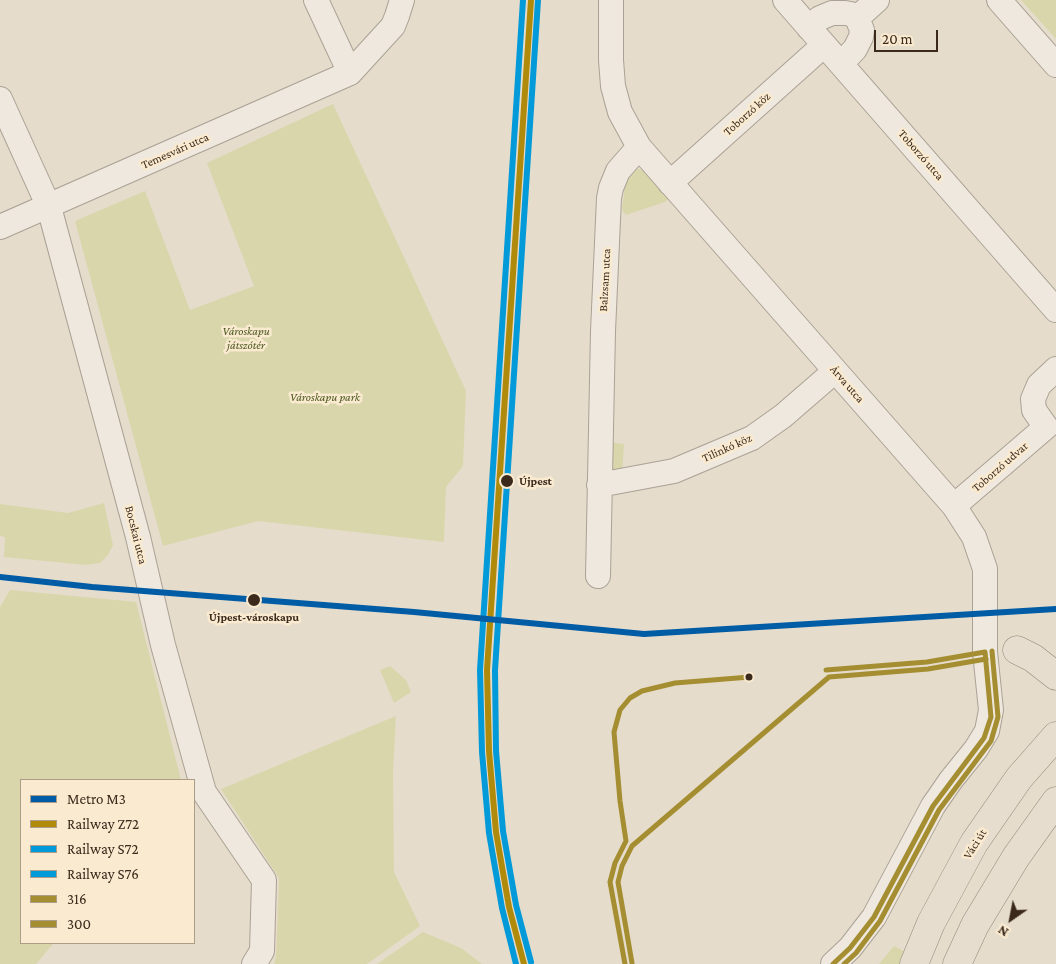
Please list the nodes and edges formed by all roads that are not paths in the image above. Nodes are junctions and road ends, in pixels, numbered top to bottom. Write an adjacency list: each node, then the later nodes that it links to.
1 (316, 0): 11 (street)
2 (402, 0): 11 (street)
3 (612, 0): 13 (street)
4 (785, 0): 8 (street, Toborzó utca)
5 (877, 0): 7 (street)
6 (999, 0): 10 (street)
7 (857, 18): 8 (street, Toborzó köz); 9 (street)
8 (816, 36): 9 (street, Toborzó utca); 14 (street, Toborzó köz)
9 (841, 64): 17 (street, Toborzó utca)
10 (1056, 65)
11 (350, 73): 15 (street, Temesvári utca)
12 (0, 99): 15 (street, Bocskai utca)
13 (639, 147): 14 (street, Árva utca); 20 (street, Balzsam utca)
14 (670, 183): 19 (street, Árva utca)
15 (49, 207): 16 (street, Temesvári utca); 29 (street, Bocskai utca)
16 (0, 227)
17 (1056, 310)
18 (1056, 369): 21 (street, Toborzó udvar)
19 (835, 371): 20 (street, Tilinkó köz); 21 (street, Árva utca)
20 (599, 485): 22 (street, Balzsam utca)
21 (954, 506): 25 (street, Árva utca)
22 (598, 576)
23 (1016, 650): 24 (main road); 25 (street); 26 (main road)
24 (1056, 650)
25 (985, 652): 30 (street, Árva utca)
26 (1056, 676)
27 (1056, 736): 31 (main road, Váci út)
28 (1056, 801): 32 (main road)
29 (254, 964)
30 (832, 964)
31 (914, 964)
32 (957, 964)

